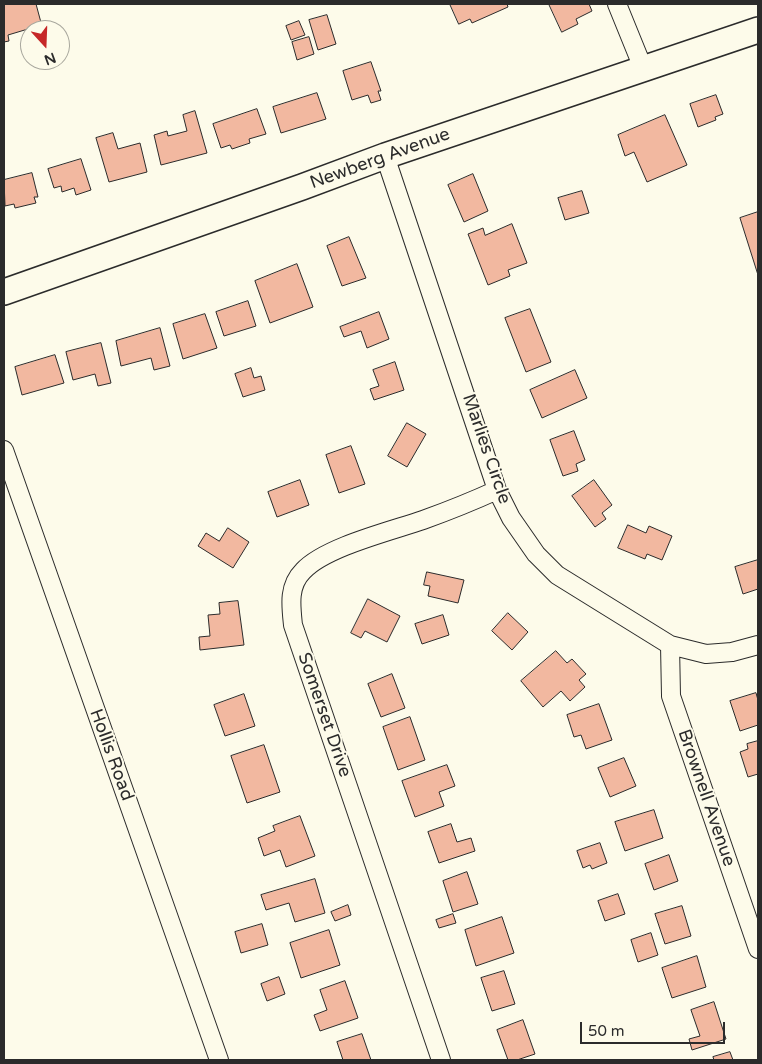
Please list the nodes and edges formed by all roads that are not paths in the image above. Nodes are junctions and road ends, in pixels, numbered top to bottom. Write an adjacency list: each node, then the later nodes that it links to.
1 (617, 4): 3 (street)
2 (758, 30): 3 (street, Newberg Avenue)
3 (643, 68): 4 (street, Newberg Avenue)
4 (385, 156): 5 (street, Newberg Avenue); 7 (street, Marlies Circle)
5 (4, 292)
6 (4, 450): 11 (street, Hollis Road)
7 (498, 490): 8 (street, Marlies Circle); 12 (street, Somerset Drive)
8 (670, 645): 9 (street, Marlies Circle); 10 (street, Brownell Avenue)
9 (758, 645)
10 (758, 949)
11 (219, 1060)
12 (441, 1060)

